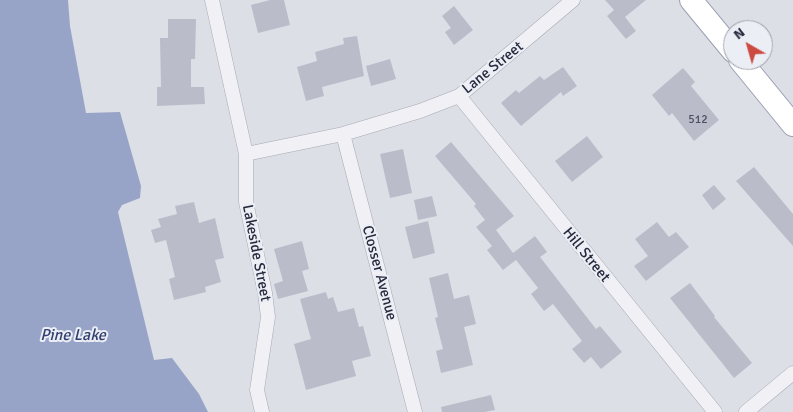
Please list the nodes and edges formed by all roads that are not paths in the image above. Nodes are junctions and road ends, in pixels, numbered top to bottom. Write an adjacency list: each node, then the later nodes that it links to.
1 (212, 0): 9 (street, Lakeside Street)
2 (574, 0): 6 (street, Lane Street)
3 (691, 0): 4 (main road)
4 (723, 39)
5 (748, 70): 7 (main road)
6 (459, 96): 8 (street, Lane Street); 13 (street, Hill Street)
7 (793, 125)
8 (343, 134): 9 (street); 12 (street, Closser Avenue)
9 (246, 154): 11 (street, Lakeside Street)
10 (793, 373): 14 (street)
11 (262, 412)
12 (415, 412)
13 (715, 412)
14 (746, 412)

